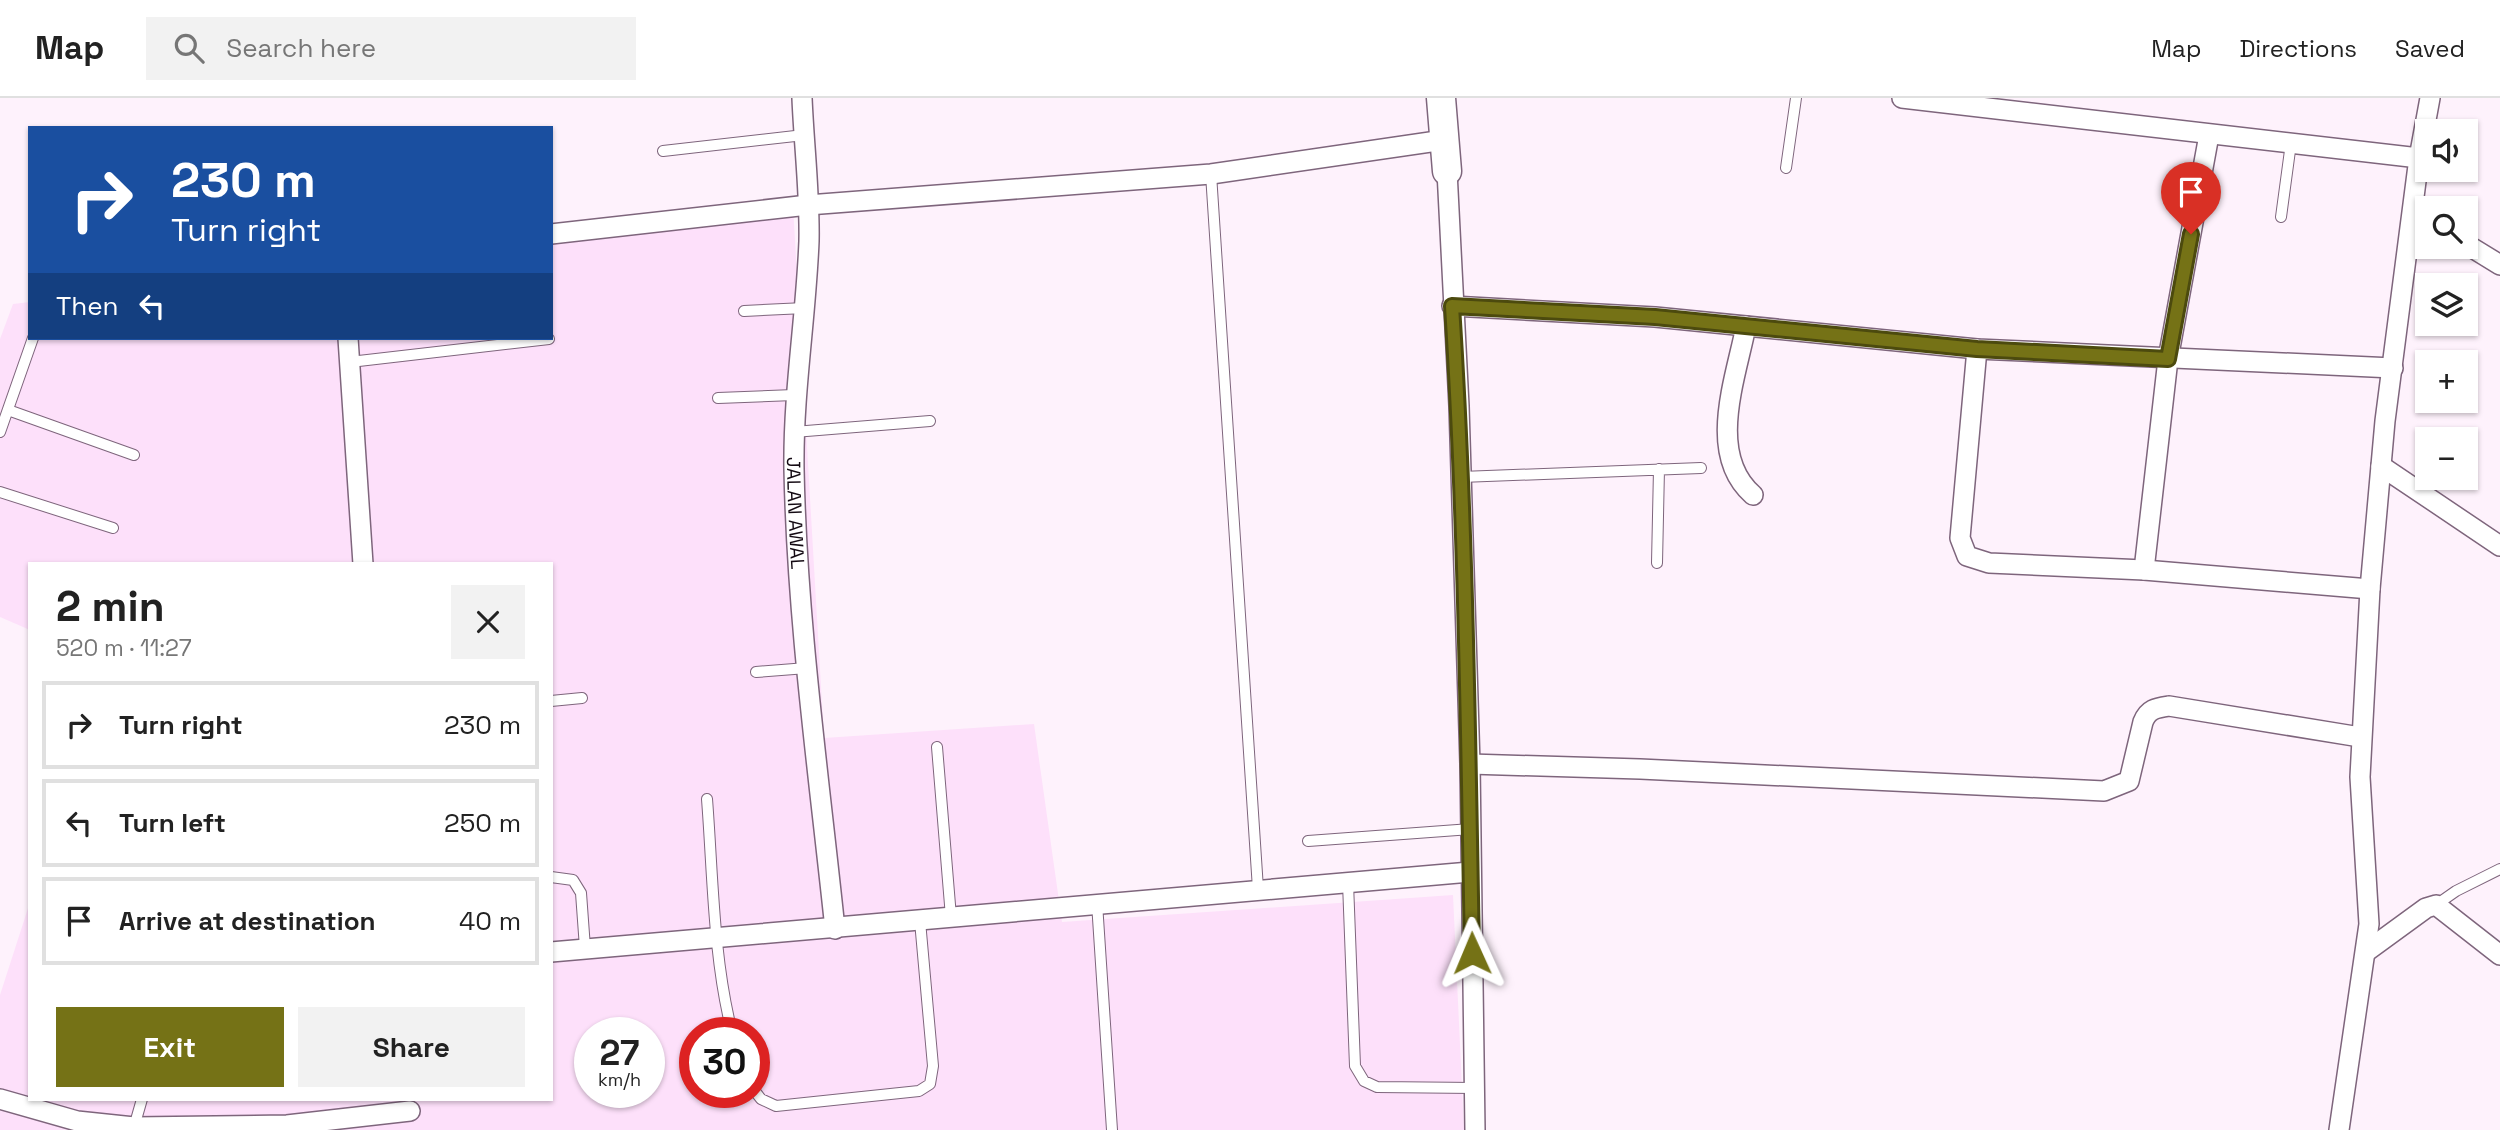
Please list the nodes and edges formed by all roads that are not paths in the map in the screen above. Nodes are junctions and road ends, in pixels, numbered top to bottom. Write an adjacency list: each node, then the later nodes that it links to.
1 (802, 98): 7 (street, JALAN AWAL)
2 (1441, 98): 11 (street)
3 (1796, 98): 13 (lane)
4 (1902, 98): 8 (street)
5 (2430, 98): 6 (street)
6 (2426, 119)
7 (804, 135): 10 (lane); 15 (street, JALAN AWAL)
8 (2209, 135): 9 (street); 29 (street)
9 (2291, 143): 12 (street); 16 (lane)
10 (663, 151)
11 (1446, 157): 14 (street); 21 (street)
12 (2415, 158)
13 (1786, 169)
14 (1211, 179): 15 (street); 65 (lane)
15 (808, 205): 17 (street); 22 (street, JALAN AWAL)
16 (2281, 217)
17 (553, 234)
18 (2415, 248): 31 (street)
19 (2478, 251): 20 (street)
20 (2500, 265)
21 (1452, 306): 24 (street); 42 (street)
22 (805, 308): 23 (lane); 32 (street, JALAN AWAL)
23 (744, 311)
24 (1746, 326): 28 (street); 44 (street)
25 (32, 340): 34 (lane)
26 (348, 340): 30 (street)
27 (540, 340): 30 (lane)
28 (1977, 349): 29 (street); 49 (street)
29 (2168, 359): 31 (street); 49 (street)
30 (350, 362): 47 (street)
31 (2393, 368): 39 (street)
32 (794, 395): 33 (lane); 37 (street, JALAN AWAL)
33 (718, 398)
34 (8, 410): 36 (lane); 38 (lane)
35 (930, 421): 37 (lane)
36 (0, 432)
37 (794, 432): 51 (street, JALAN AWAL)
38 (134, 455)
39 (2382, 466): 46 (street); 50 (street)
40 (1701, 468): 41 (lane)
41 (1659, 469): 42 (lane); 48 (lane)
42 (1460, 477): 57 (street)
43 (0, 492): 45 (lane)
44 (1753, 495)
45 (113, 528)
46 (2500, 546)
47 (363, 562)
48 (1657, 563)
49 (2144, 570): 50 (street)
50 (2370, 589): 55 (street)
51 (808, 668): 52 (lane); 70 (street, JALAN AWAL)
52 (757, 672)
53 (582, 698): 54 (lane)
54 (553, 701)
55 (2360, 737): 57 (street); 73 (street)
56 (937, 747): 68 (lane)
57 (1470, 764): 59 (street)
58 (707, 799): 71 (lane)
59 (1471, 828): 60 (lane); 62 (street)
60 (1308, 841)
61 (2500, 869): 67 (lane)
62 (1470, 872): 64 (street); 77 (street)
63 (553, 877): 72 (lane)
64 (1348, 883): 65 (street); 77 (lane)
65 (1258, 889): 66 (street)
66 (1097, 903): 68 (street); 84 (lane)
67 (2436, 905): 73 (street); 75 (street)
68 (951, 917): 69 (street)
69 (920, 921): 70 (street); 80 (lane)
70 (835, 929): 71 (street)
71 (717, 940): 72 (street); 76 (lane)
72 (586, 948): 74 (street)
73 (2367, 951): 86 (street)
74 (553, 952)
75 (2500, 955)
76 (728, 1017)
77 (1475, 1088): 85 (street)
78 (0, 1099): 83 (street)
79 (141, 1101): 82 (lane)
80 (770, 1103)
81 (410, 1113): 82 (street)
82 (134, 1127): 83 (street)
83 (104, 1128)
84 (1112, 1130)
85 (1475, 1130)
86 (2339, 1130)

